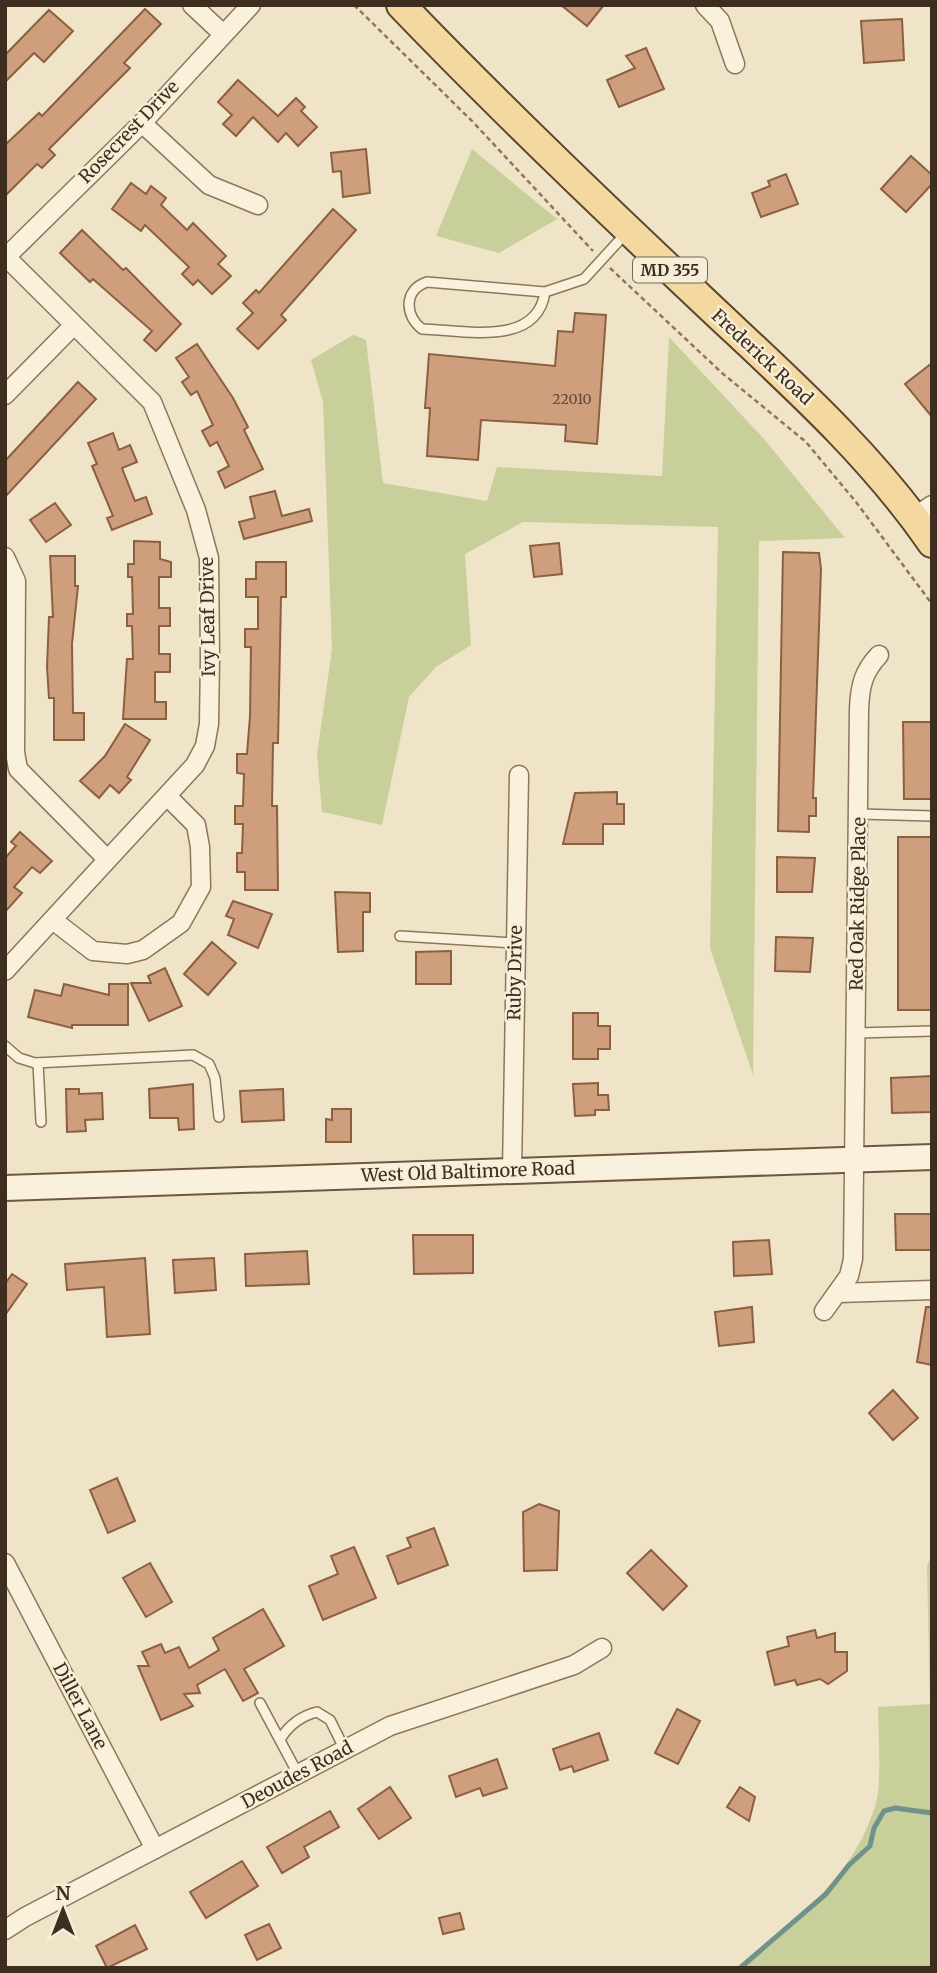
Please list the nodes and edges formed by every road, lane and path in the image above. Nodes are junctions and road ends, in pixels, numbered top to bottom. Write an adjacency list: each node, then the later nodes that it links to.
1 (192, 5): 6 (street)
2 (251, 5): 6 (street, Rosecrest Drive)
3 (354, 5): 8 (path)
4 (401, 5): 11 (main road, Frederick Road / MD 355)
5 (705, 5): 7 (street)
6 (222, 33): 9 (street, Rosecrest Drive)
7 (735, 64)
8 (473, 122)
9 (142, 123): 10 (street); 12 (street, Rosecrest Drive)
10 (258, 205)
11 (628, 230): 13 (lane); 17 (main road, Frederick Road / MD 355)
12 (6, 257): 14 (street, Ivy Leaf Drive)
13 (545, 292): 13 (lane)
14 (73, 326): 16 (street); 23 (street, Ivy Leaf Drive)
15 (722, 373): 20 (path)
16 (5, 395)
17 (923, 511): 18 (main road, Frederick Road / MD 355)
18 (932, 543)
19 (5, 556): 26 (street)
20 (932, 604)
21 (879, 655): 24 (street, Red Oak Ridge Place)
22 (519, 775): 29 (street, Ruby Drive)
23 (168, 797): 26 (street, Ivy Leaf Drive); 27 (street)
24 (860, 814): 25 (lane); 32 (street, Red Oak Ridge Place)
25 (932, 816)
26 (107, 859): 27 (street, Ivy Leaf Drive)
27 (54, 921): 30 (street, Ivy Leaf Drive)
28 (400, 936): 29 (lane)
29 (516, 943): 39 (street, Ruby Drive)
30 (5, 971)
31 (932, 1031): 32 (lane)
32 (856, 1034): 38 (street, Red Oak Ridge Place)
33 (5, 1046): 34 (lane)
34 (38, 1063): 35 (lane); 36 (lane)
35 (219, 1118)
36 (41, 1122)
37 (932, 1157): 38 (street, West Old Baltimore Road)
38 (853, 1160): 39 (street, West Old Baltimore Road); 42 (street, Red Oak Ridge Place)
39 (512, 1171): 40 (street, West Old Baltimore Road)
40 (5, 1188)
41 (932, 1290): 42 (street)
42 (839, 1293): 43 (street, Red Oak Ridge Place)
43 (824, 1311)
44 (5, 1563): 50 (street, Diller Lane)
45 (602, 1648): 48 (street, Deoudes Road)
46 (260, 1703): 47 (lane)
47 (281, 1738): 48 (lane); 49 (lane)
48 (345, 1750): 49 (street, Deoudes Road)
49 (298, 1774): 50 (street, Deoudes Road)
50 (155, 1849): 51 (street, Deoudes Road)
51 (5, 1930)

